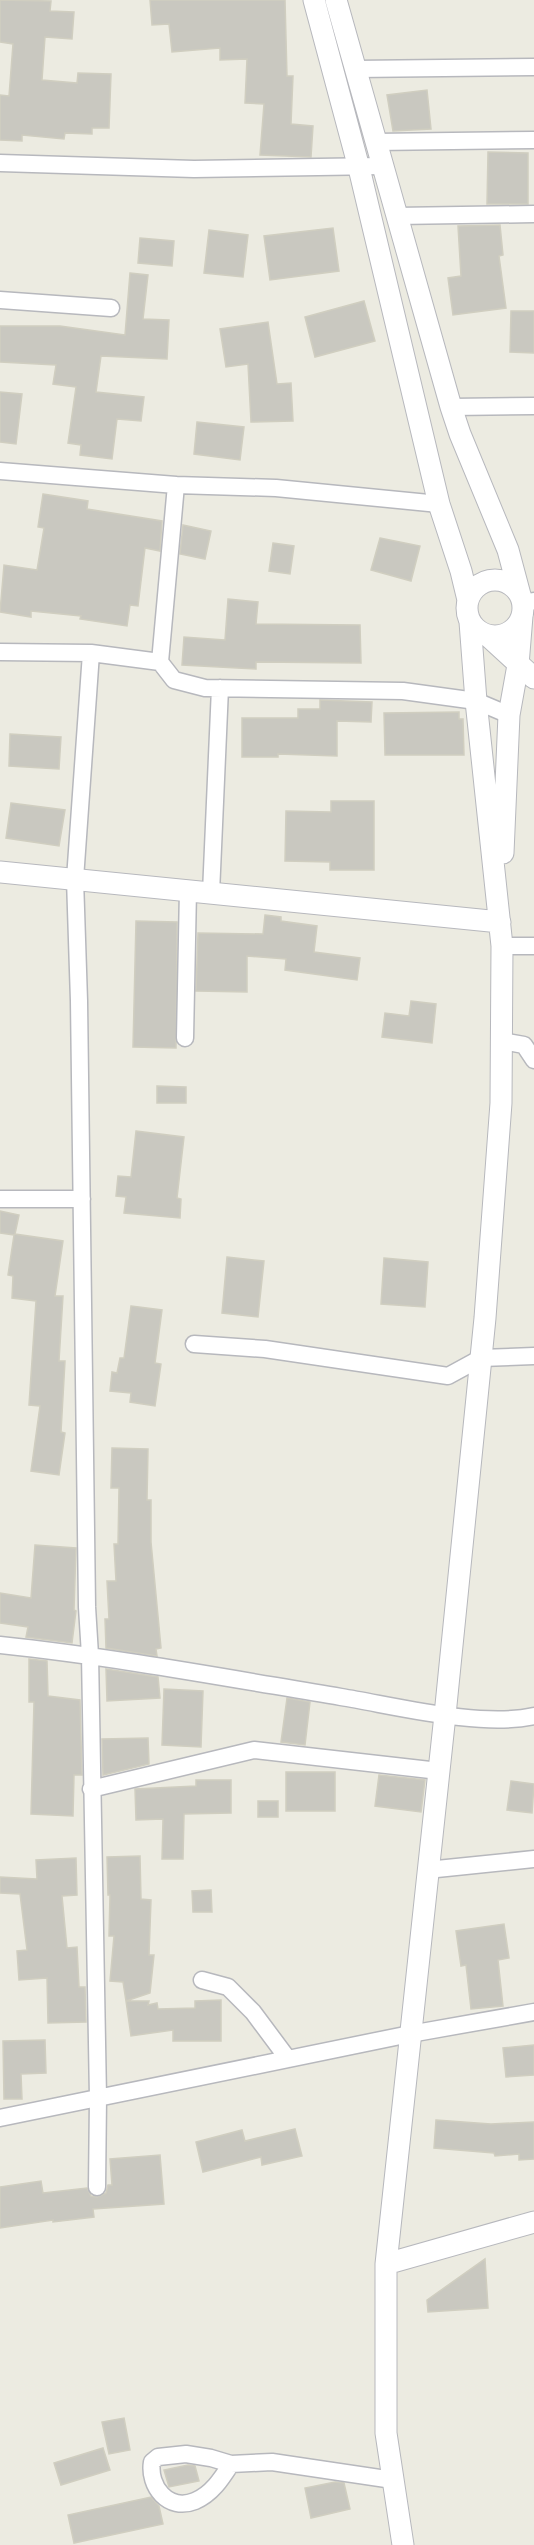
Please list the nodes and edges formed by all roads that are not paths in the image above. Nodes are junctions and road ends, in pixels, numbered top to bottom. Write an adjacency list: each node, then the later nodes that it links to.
1 (314, 0): 9 (street)
2 (336, 0): 4 (street)
3 (534, 67): 4 (street)
4 (355, 69): 6 (street)
5 (534, 140): 6 (street)
6 (375, 142): 8 (street)
7 (0, 163): 9 (street)
8 (382, 166): 9 (street); 11 (street)
9 (359, 168): 18 (street)
10 (534, 214): 11 (street)
11 (396, 216): 15 (street)
12 (0, 300): 13 (street)
13 (111, 308)
14 (534, 406): 15 (street)
15 (451, 407): 20 (street)
16 (0, 471): 17 (street)
17 (176, 485): 18 (street); 25 (street)
18 (439, 504): 19 (street)
19 (468, 600): 20 (street); 21 (street)
20 (526, 608): 22 (street); 26 (street)
21 (470, 622): 22 (street); 28 (street)
22 (487, 635): 26 (street)
23 (0, 652): 24 (street)
24 (91, 653): 25 (street); 31 (street)
25 (160, 662): 27 (street)
26 (526, 671): 29 (street)
27 (220, 688): 28 (street); 33 (street)
28 (476, 701): 29 (street); 34 (street)
29 (508, 715): 34 (street)
30 (0, 872): 31 (street)
31 (75, 879): 32 (street); 41 (street)
32 (188, 891): 33 (street); 37 (street)
33 (212, 893): 34 (street)
34 (500, 922): 35 (street)
35 (502, 946): 36 (street); 38 (street)
36 (534, 946)
37 (185, 1038)
38 (501, 1041): 39 (street); 44 (street)
39 (534, 1060)
40 (0, 1199): 41 (street)
41 (82, 1199): 46 (street)
42 (194, 1344): 44 (street)
43 (534, 1356): 44 (street)
44 (481, 1358): 47 (street)
45 (0, 1645): 46 (street)
46 (90, 1655): 47 (street); 50 (street)
47 (446, 1715): 48 (street); 49 (street)
48 (534, 1716)
49 (439, 1771): 50 (street); 52 (street)
50 (91, 1789): 57 (street)
51 (534, 1859): 52 (street)
52 (428, 1870): 55 (street)
53 (202, 1980): 56 (street)
54 (534, 2012): 55 (street)
55 (410, 2034): 56 (street); 61 (street)
56 (288, 2059): 57 (street)
57 (98, 2098): 58 (street); 59 (street)
58 (0, 2118)
59 (97, 2187)
60 (534, 2222): 61 (street)
61 (386, 2264): 63 (street)
62 (231, 2464): 62 (street); 63 (street)
63 (393, 2480): 64 (street)
64 (403, 2545)

